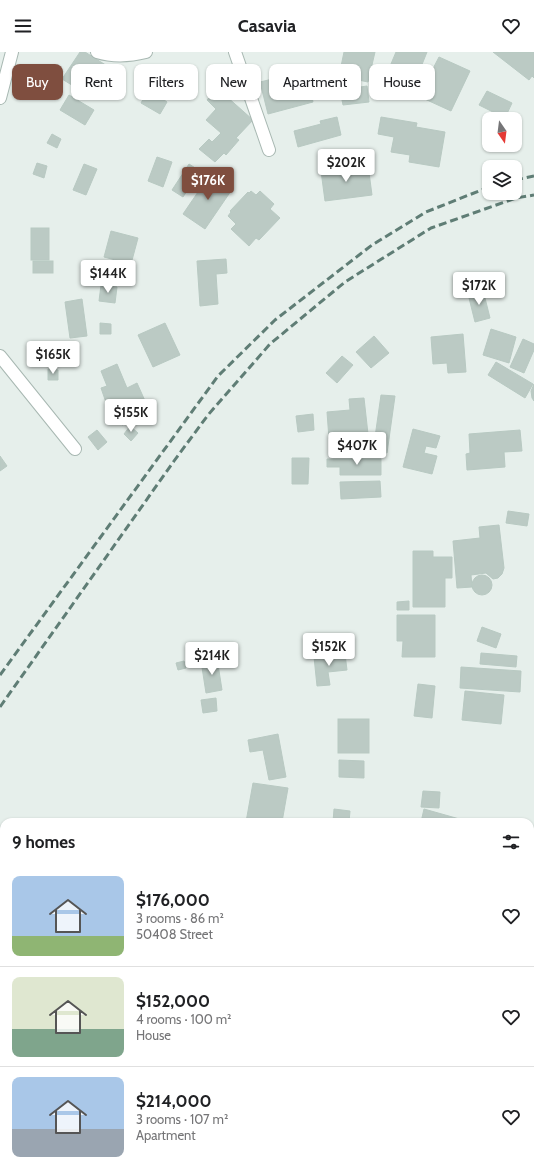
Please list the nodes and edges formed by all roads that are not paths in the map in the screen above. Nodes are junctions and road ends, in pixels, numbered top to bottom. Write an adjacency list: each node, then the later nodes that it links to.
1 (12, 52): 5 (street)
2 (97, 52): 3 (street)
3 (146, 52)
4 (235, 52): 6 (street)
5 (0, 98)
6 (269, 150)
7 (0, 356): 8 (street)
8 (75, 449)

